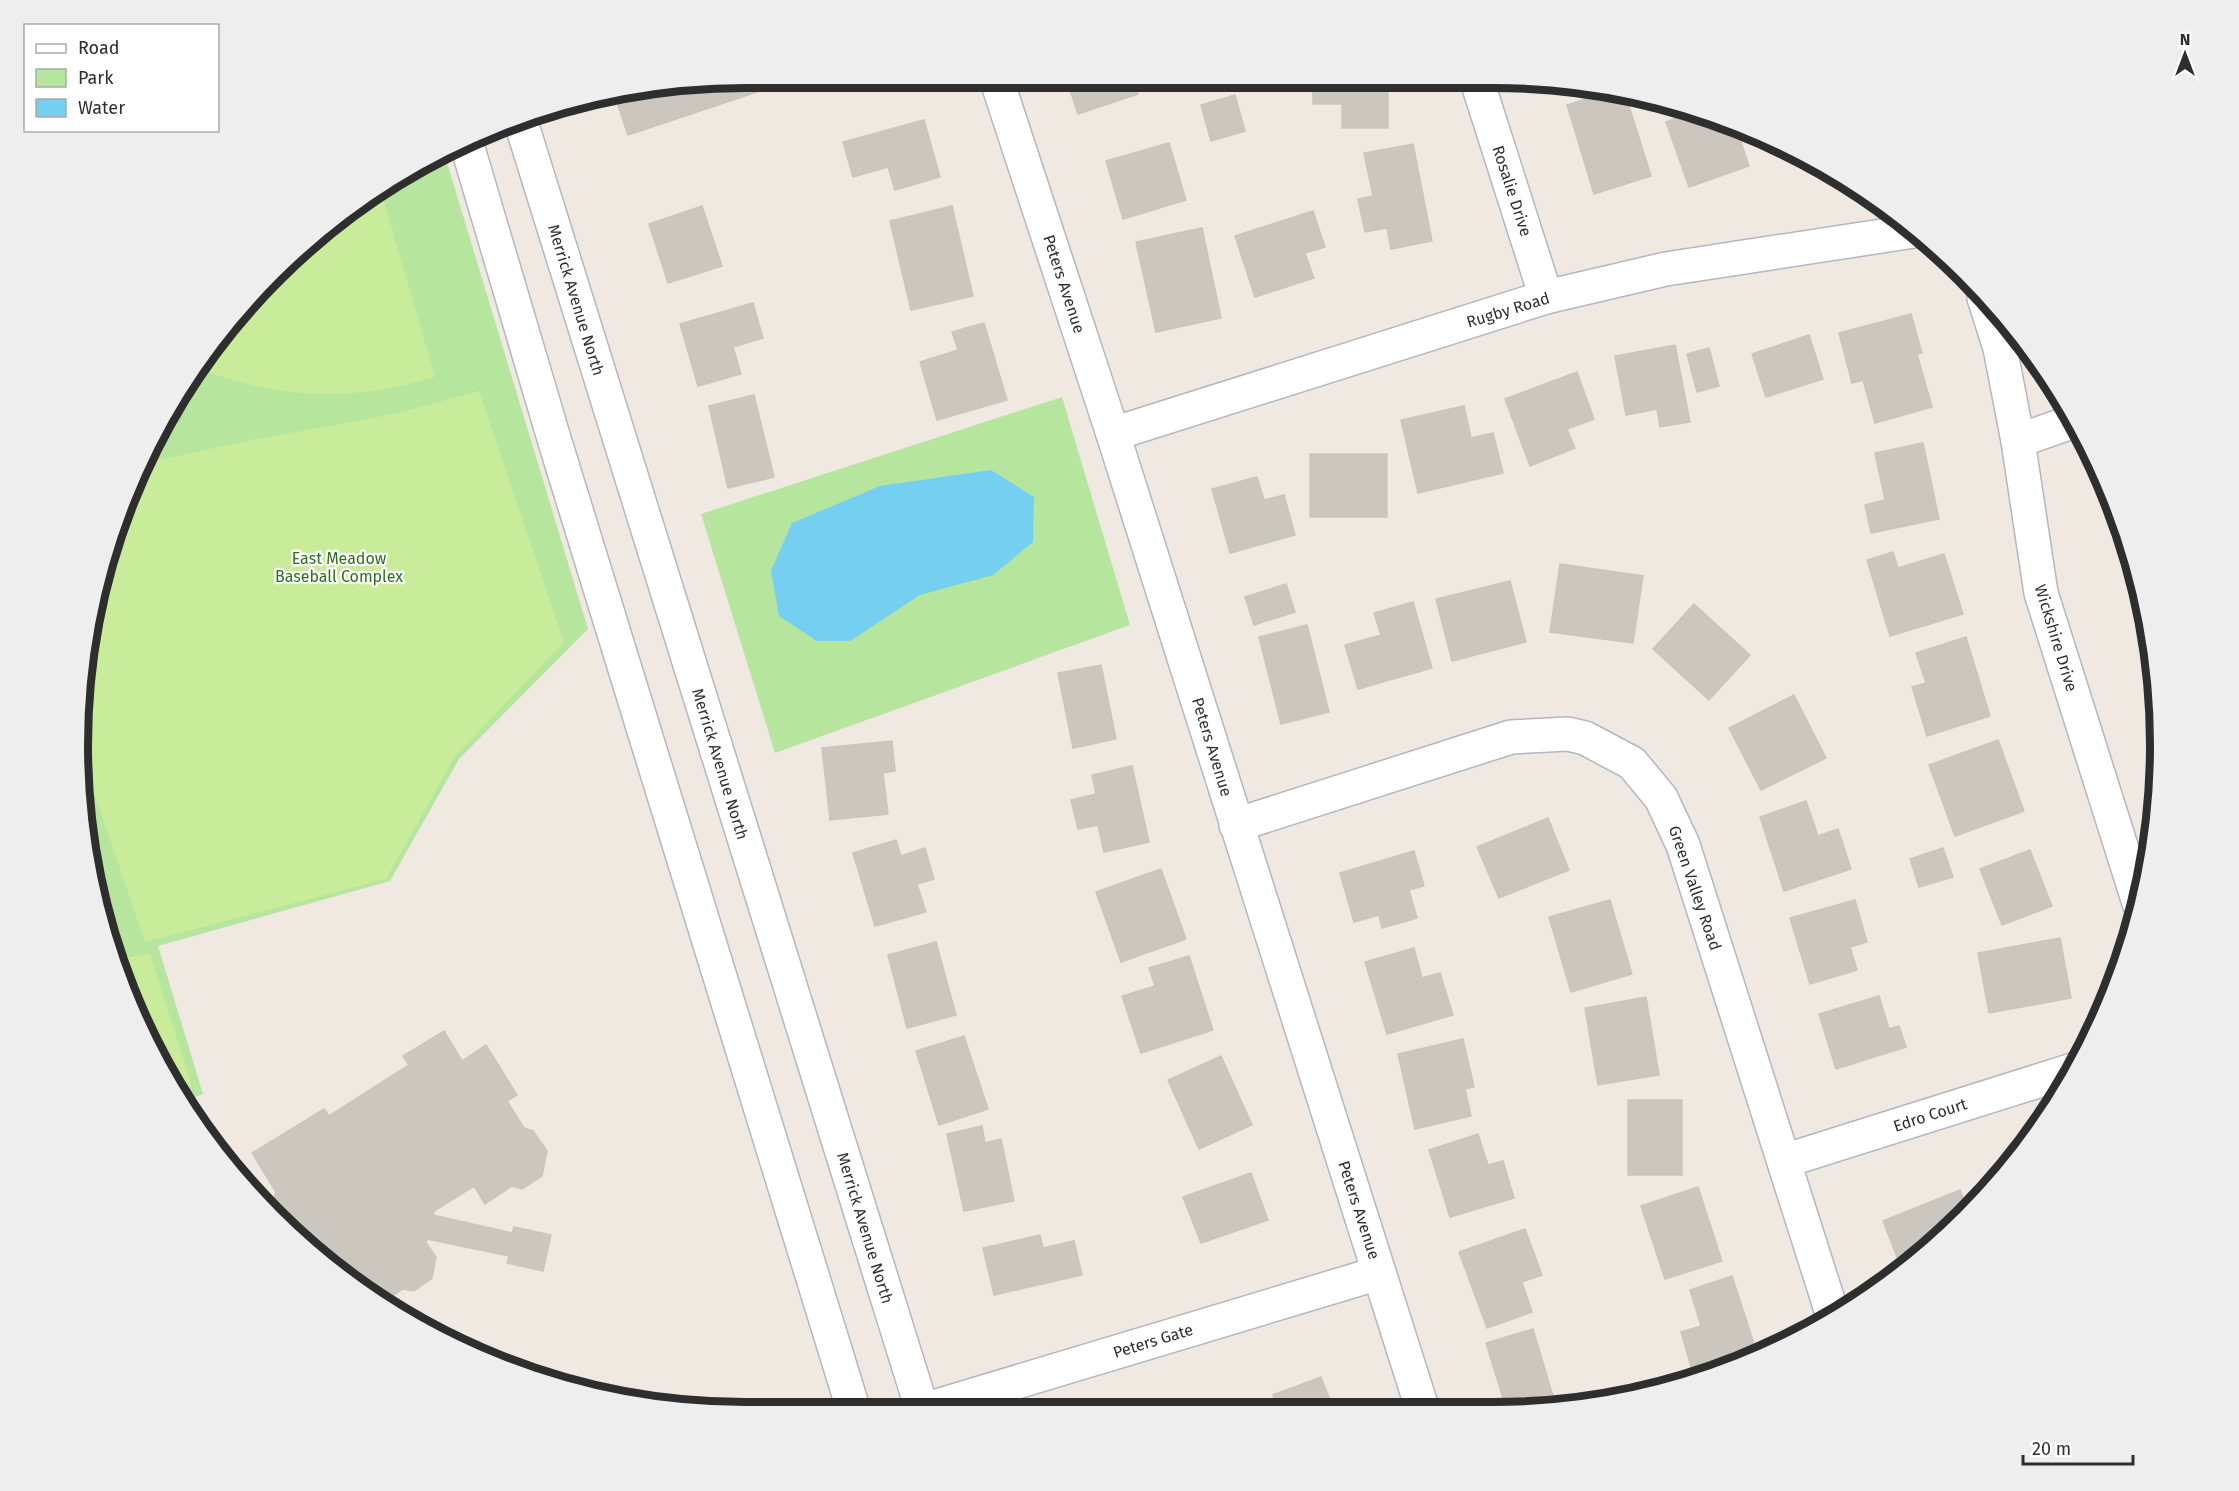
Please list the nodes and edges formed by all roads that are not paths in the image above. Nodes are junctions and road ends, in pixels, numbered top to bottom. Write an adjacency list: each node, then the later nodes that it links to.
1 (999, 88): 9 (street, Peters Avenue)
2 (1479, 88): 6 (street, Rosalie Drive)
3 (523, 128): 18 (street, Merrick Avenue North)
4 (469, 150): 17 (street)
5 (1903, 233): 6 (street, Rugby Road)
6 (1546, 297): 9 (street, Rugby Road)
7 (1989, 315): 10 (street, Wickshire Drive)
8 (2066, 424): 10 (street)
9 (1113, 434): 11 (street, Peters Avenue)
10 (2018, 441): 12 (street, Wickshire Drive)
11 (1236, 825): 14 (street, Green Valley Road); 15 (street, Peters Avenue)
12 (2134, 889)
13 (2062, 1073): 14 (street, Edro Court)
14 (1784, 1161): 16 (street, Green Valley Road)
15 (1379, 1273): 19 (street, Peters Gate); 20 (street, Peters Avenue)
16 (1831, 1309)
17 (851, 1402)
18 (920, 1402)
19 (947, 1402)
20 (1420, 1402)

